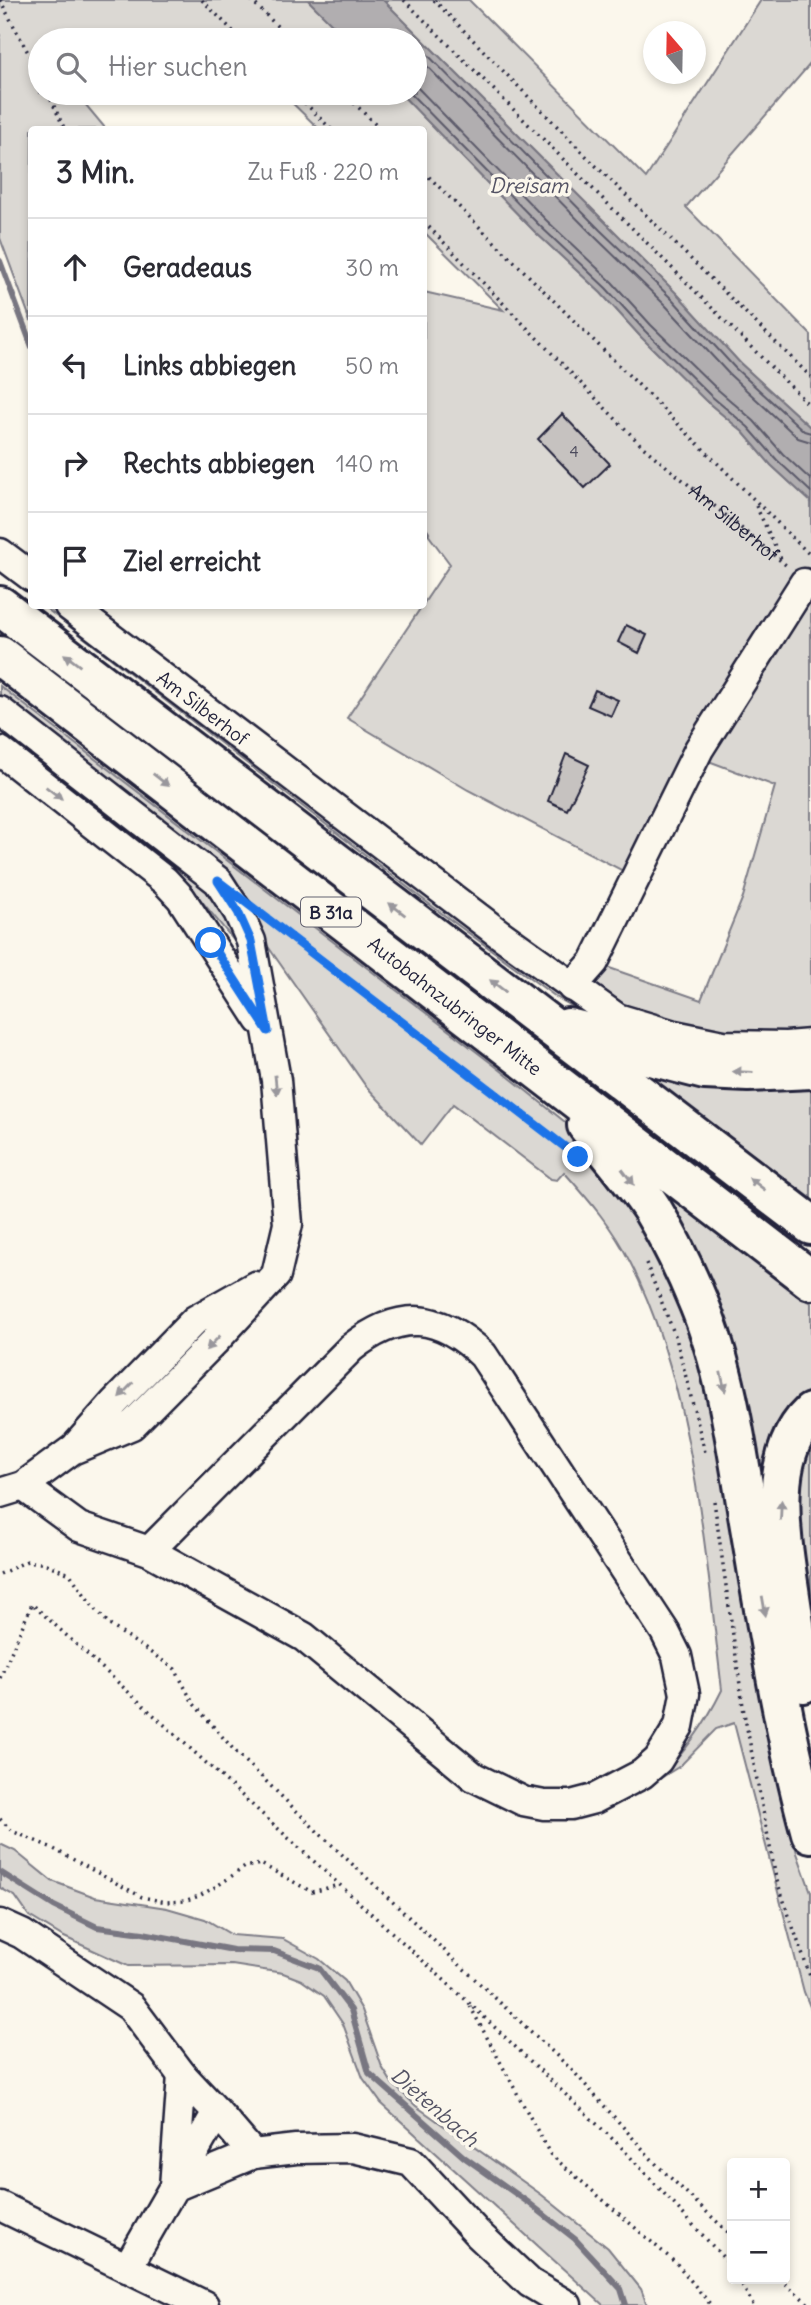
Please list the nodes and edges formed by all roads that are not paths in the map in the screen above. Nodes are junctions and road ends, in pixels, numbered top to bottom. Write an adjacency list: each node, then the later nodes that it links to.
1 (0, 553): 3 (street)
2 (808, 570): 9 (street)
3 (28, 574)
4 (0, 606): 10 (highway, B 31a, one-way to 4)
5 (73, 609): 9 (street, Am Silberhof)
6 (0, 656): 14 (highway, Autobahnzubringer Mitte / B 31a, one-way to 14)
7 (0, 711): 11 (street)
8 (0, 751): 11 (street, one-way to 11)
9 (572, 987): 12 (street, Am Silberhof)
10 (545, 1022): 13 (highway, B 31a, one-way to 10); 15 (highway, B 31a, one-way to 10)
11 (268, 1031): 18 (street, one-way to 18)
12 (811, 1044)
13 (811, 1069)
14 (556, 1084): 16 (highway, Autobahnzubringer Mitte / B 31a); 21 (highway, one-way to 21)
15 (811, 1225)
16 (811, 1280)
17 (811, 1413): 20 (highway, one-way to 17)
18 (12, 1489): 19 (street)
19 (149, 1551): 19 (street)
20 (811, 1722)
21 (811, 1833)
22 (0, 1924): 23 (street)
23 (182, 2075): 24 (street); 26 (street)
24 (217, 2112): 25 (street); 26 (street)
25 (253, 2154): 26 (street); 30 (street)
26 (174, 2187): 28 (street)
27 (0, 2207): 28 (street)
28 (127, 2268): 29 (street)
29 (204, 2305)
30 (567, 2305)

